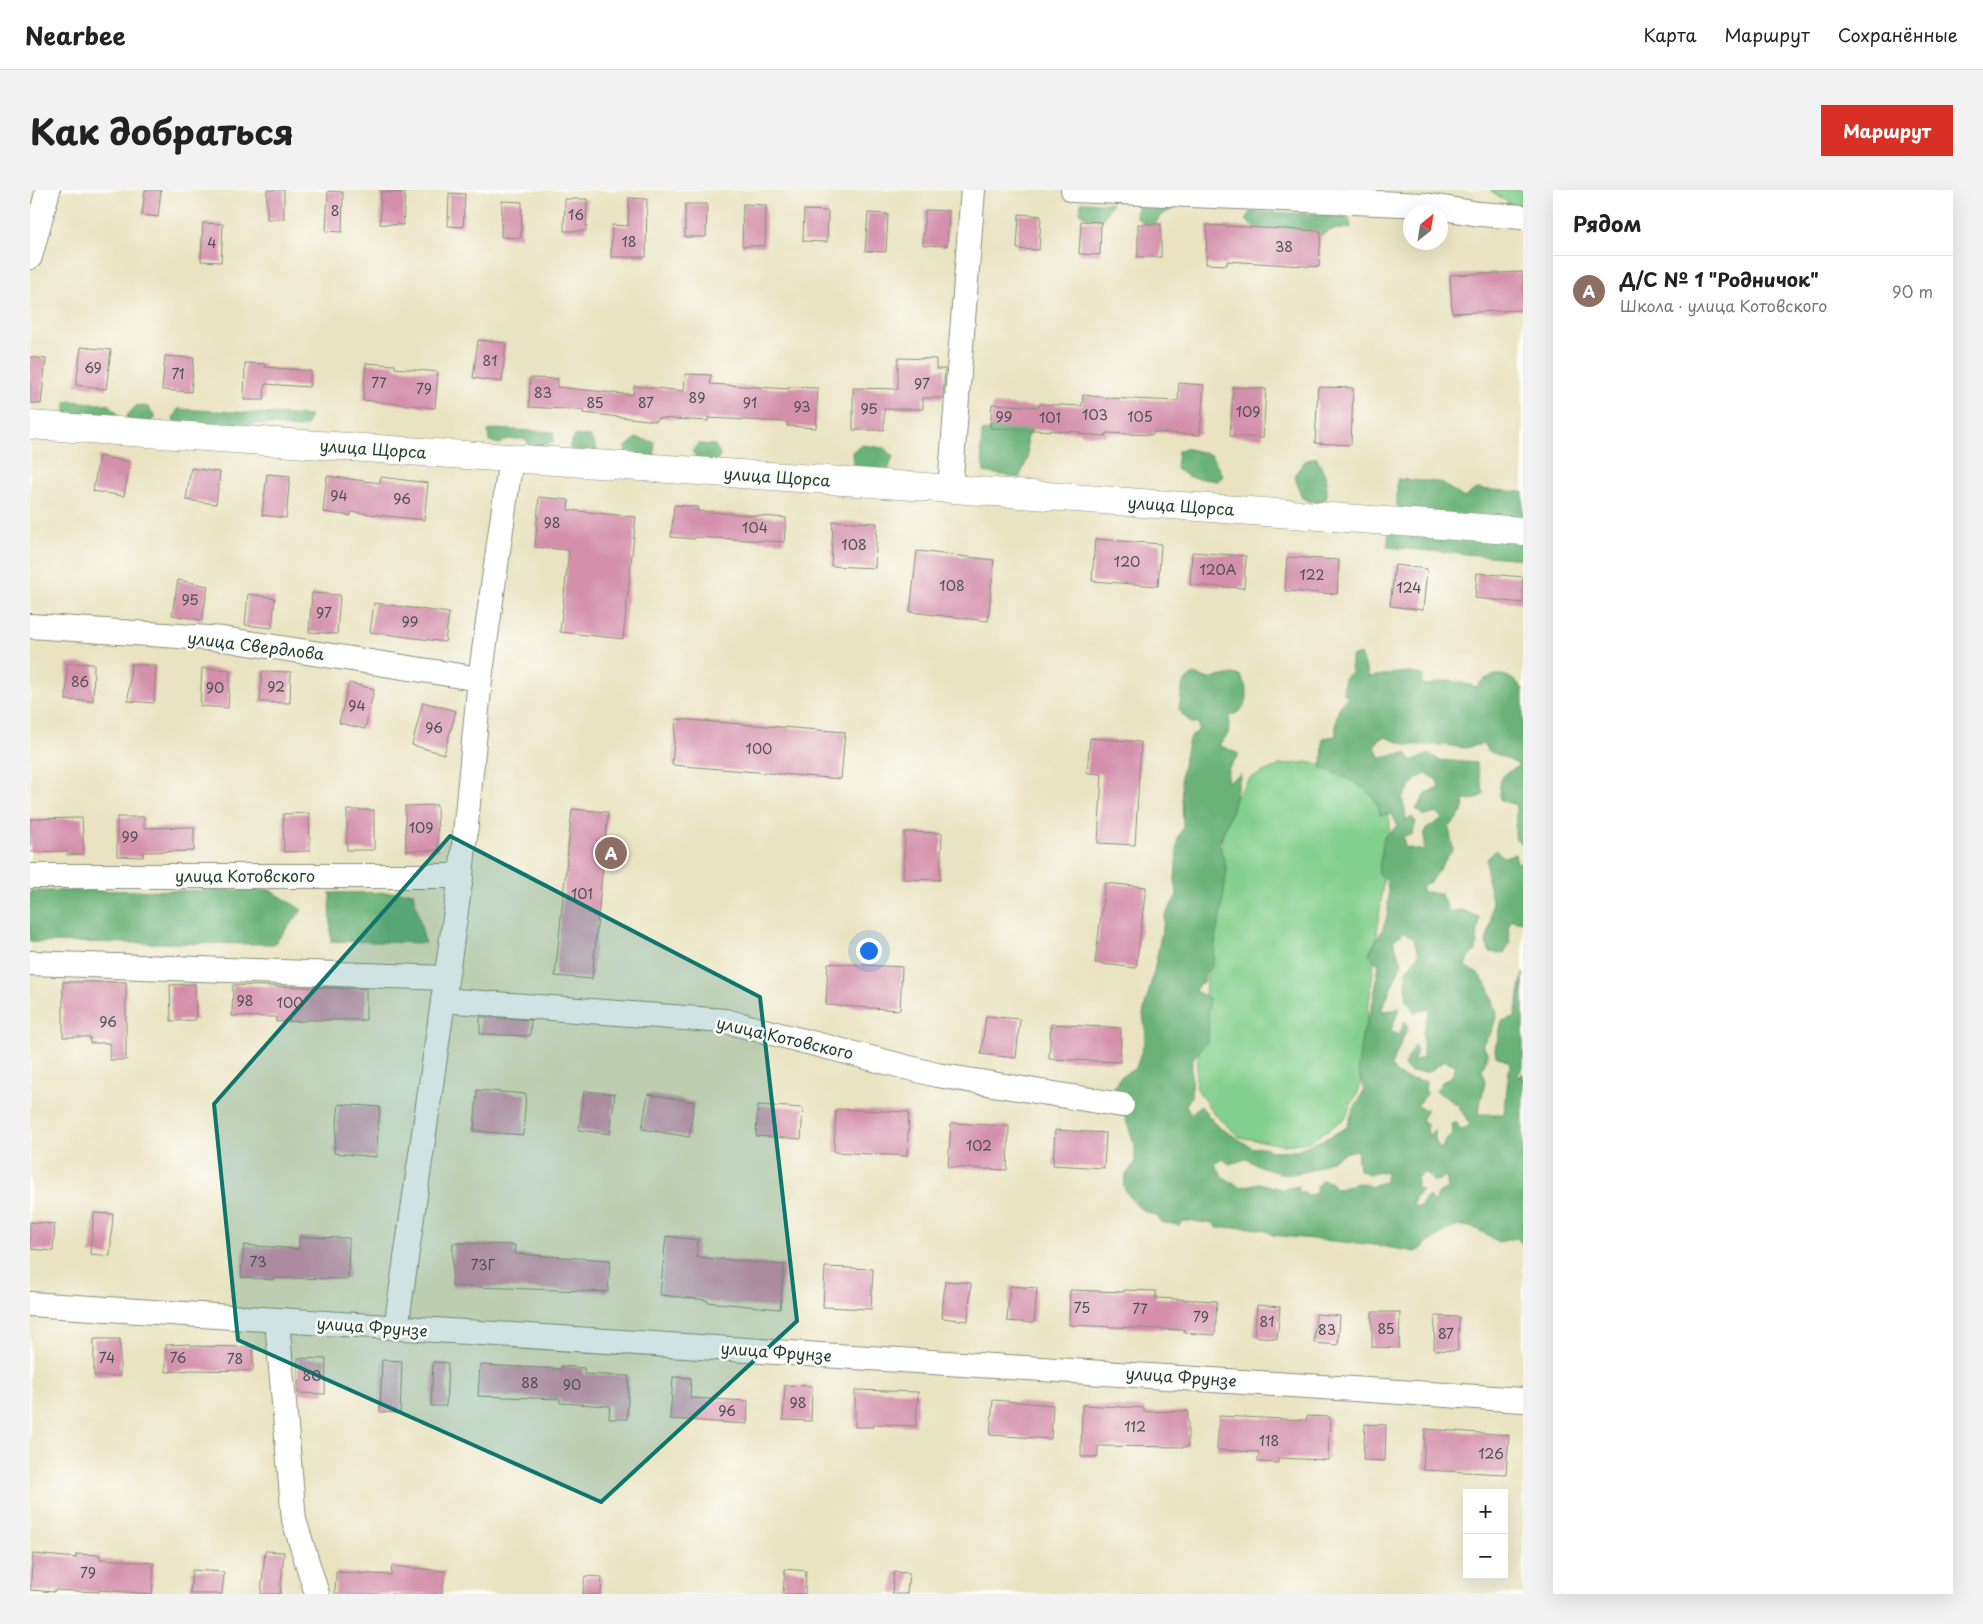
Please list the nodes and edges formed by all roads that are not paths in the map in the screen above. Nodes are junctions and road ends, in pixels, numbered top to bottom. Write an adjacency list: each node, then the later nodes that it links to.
1 (48, 190): 5 (street)
2 (973, 190): 8 (street)
3 (1073, 190): 4 (street)
4 (1523, 217)
5 (30, 257)
6 (30, 425): 7 (street, улица Щорса)
7 (511, 458): 8 (street, улица Щорса); 11 (street)
8 (950, 489): 9 (street, улица Щорса)
9 (1523, 531)
10 (30, 626): 11 (street, улица Свердлова)
11 (480, 679): 13 (street)
12 (30, 876): 13 (street, улица Котовского)
13 (461, 876): 15 (street)
14 (30, 963): 15 (street, улица Котовского)
15 (445, 989): 16 (street, улица Котовского); 19 (street)
16 (1122, 1105)
17 (30, 1304): 18 (street, улица Фрунзе)
18 (277, 1321): 19 (street, улица Фрунзе); 21 (street)
19 (396, 1328): 20 (street, улица Фрунзе)
20 (1523, 1400)
21 (317, 1594)

